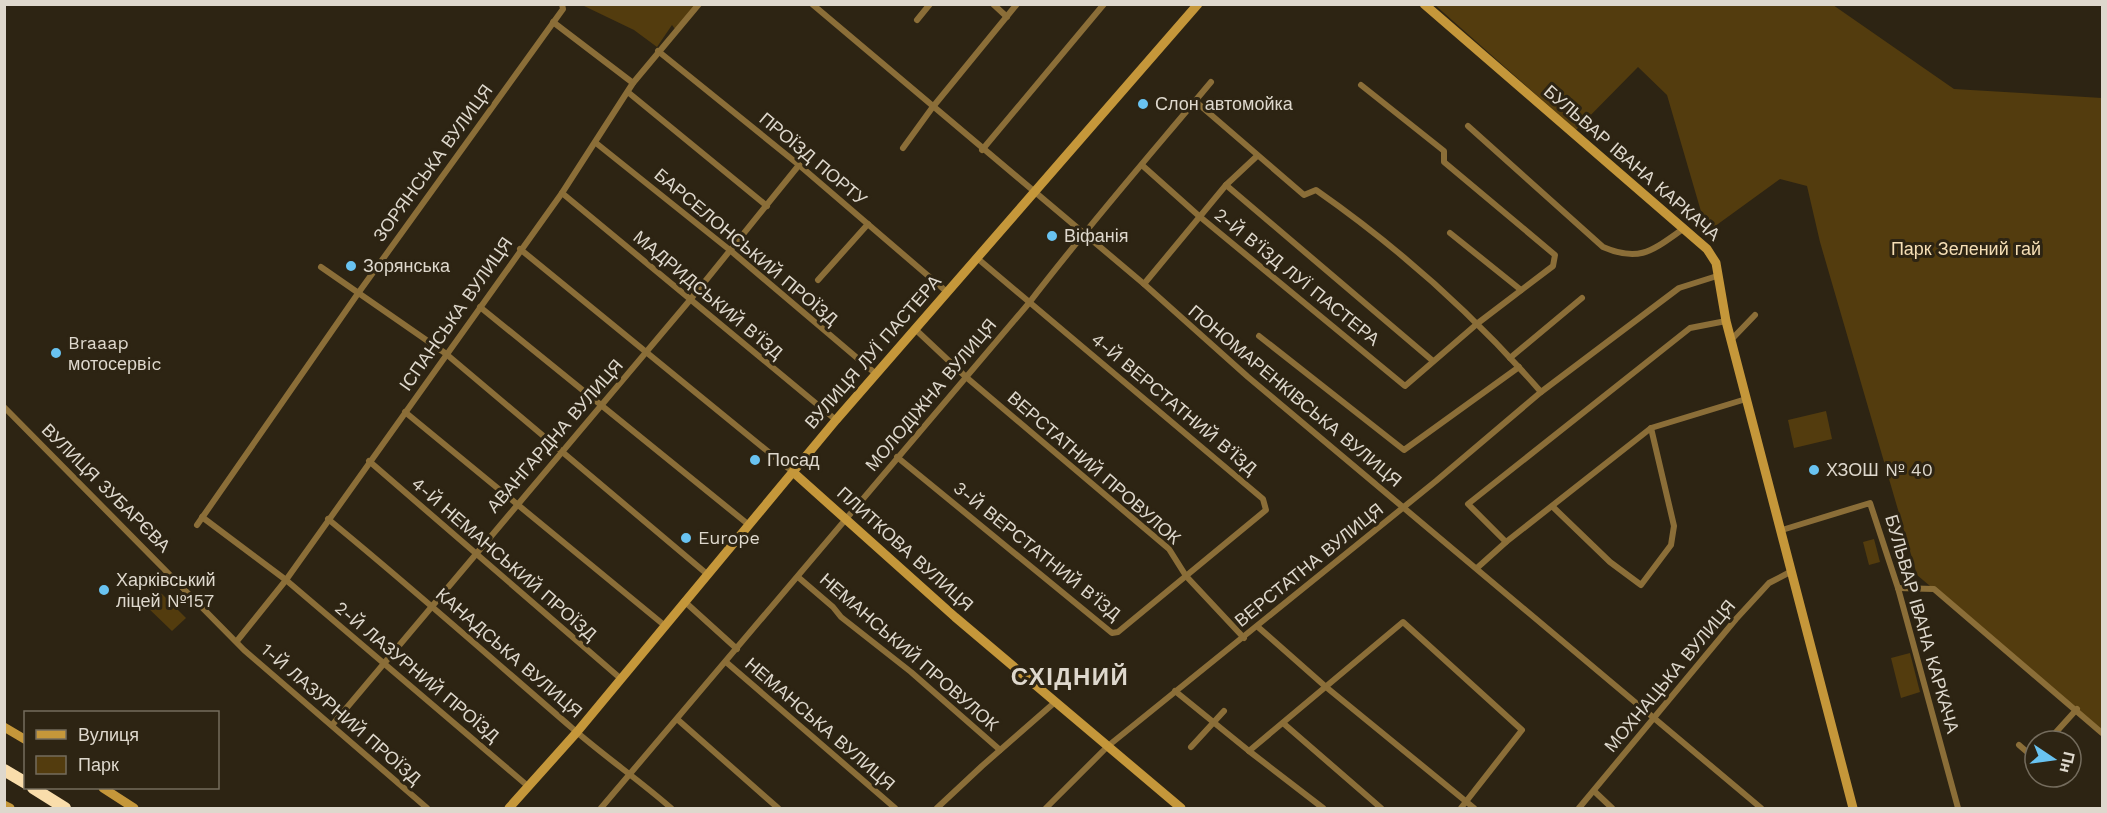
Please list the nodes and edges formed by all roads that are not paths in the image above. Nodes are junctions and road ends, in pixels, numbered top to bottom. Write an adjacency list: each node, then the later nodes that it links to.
1 (562, 4): 12 (street, ЗОРЯНСЬКА ВУЛИЦЯ)
2 (699, 4): 13 (street, ІСПАНСЬКА ВУЛИЦЯ)
3 (812, 4): 19 (street, ПОНОМАРЕНКІВСЬКА ВУЛИЦЯ)
4 (930, 4): 11 (street)
5 (993, 4): 10 (street)
6 (1017, 4): 10 (street)
7 (1104, 4): 23 (street)
8 (1198, 4): 29 (street, ВУЛИЦЯ ЛУЇ ПАСТЕРА)
9 (1424, 4): 33 (street, БУЛЬВАР ІВАНА КАРКАЧА)
10 (1007, 17): 19 (street)
11 (916, 20)
12 (554, 22): 15 (street); 44 (street, ЗОРЯНСЬКА ВУЛИЦЯ)
13 (658, 51): 15 (street, ІСПАНСЬКА ВУЛИЦЯ); 25 (street, ПРОЇЗД ПОРТУ)
14 (1211, 82): 18 (street, МОЛОДІЖНА ВУЛИЦЯ)
15 (633, 83): 17 (street, ІСПАНСЬКА ВУЛИЦЯ)
16 (1361, 85): 43 (street, 2-Й В’ЇЗД ЛУЇ ПАСТЕРА)
17 (628, 93): 21 (street, ІСПАНСЬКА ВУЛИЦЯ); 30 (street)
18 (1195, 101): 24 (street); 26 (street, МОЛОДІЖНА ВУЛИЦЯ)
19 (932, 108): 22 (street); 23 (street, ПОНОМАРЕНКІВСЬКА ВУЛИЦЯ)
20 (1468, 126): 33 (street)
21 (596, 143): 28 (street, ІСПАНСЬКА ВУЛИЦЯ); 37 (street, БАРСЕЛОНСЬКИЙ ПРОЇЗД)
22 (903, 148)
23 (982, 150): 29 (street, ПОНОМАРЕНКІВСЬКА ВУЛИЦЯ)
24 (1257, 156): 27 (street); 52 (street)
25 (799, 165): 30 (street, АВАНГАРДНА ВУЛИЦЯ); 32 (street, ПРОЇЗД ПОРТУ)
26 (1143, 166): 31 (street, 2-Й В’ЇЗД ЛУЇ ПАСТЕРА); 34 (street, МОЛОДІЖНА ВУЛИЦЯ)
27 (1226, 185): 31 (street); 59 (street, 2-Й В’ЇЗД ЛУЇ ПАСТЕРА)
28 (562, 193): 36 (street, ІСПАНСЬКА ВУЛИЦЯ); 47 (street, МАДРИДСЬКИЙ В'ЇЗД)
29 (1035, 193): 34 (street, ПОНОМАРЕНКІВСЬКА ВУЛИЦЯ); 38 (street, ВУЛИЦЯ ЛУЇ ПАСТЕРА)
30 (767, 206): 37 (street, АВАНГАРДНА ВУЛИЦЯ)
31 (1199, 216): 42 (street); 59 (street, 2-Й В’ЇЗД ЛУЇ ПАСТЕРА)
32 (868, 224): 41 (street); 45 (street, ПРОЇЗД ПОРТУ)
33 (1683, 229): 40 (street, БУЛЬВАР ІВАНА КАРКАЧА)
34 (1083, 233): 42 (street, ПОНОМАРЕНКІВСЬКА ВУЛИЦЯ); 48 (street, МОЛОДІЖНА ВУЛИЦЯ)
35 (1450, 233): 43 (street)
36 (520, 249): 49 (street, ІСПАНСЬКА ВУЛИЦЯ); 57 (street, ПЛИТКОВА ВУЛИЦЯ)
37 (730, 251): 47 (street, АВАНГАРДНА ВУЛИЦЯ); 61 (street, БАРСЕЛОНСЬКИЙ ПРОЇЗД)
38 (977, 258): 45 (street, ВУЛИЦЯ ЛУЇ ПАСТЕРА); 48 (street, 4-Й ВЕРСТАТНИЙ В’ЇЗД)
39 (321, 267): 44 (street)
40 (1718, 276): 51 (street, БУЛЬВАР ІВАНА КАРКАЧА); 63 (street, ВЕРСТАТНА ВУЛИЦЯ)
41 (818, 280)
42 (1144, 284): 75 (street, ПОНОМАРЕНКІВСЬКА ВУЛИЦЯ)
43 (1521, 290): 52 (street, 2-Й В’ЇЗД ЛУЇ ПАСТЕРА)
44 (359, 292): 56 (street); 77 (street, ЗОРЯНСЬКА ВУЛИЦЯ)
45 (947, 292): 53 (street, ВУЛИЦЯ ЛУЇ ПАСТЕРА)
46 (1582, 298): 58 (street)
47 (690, 300): 57 (street, АВАНГАРДНА ВУЛИЦЯ); 68 (street, МАДРИДСЬКИЙ В'ЇЗД)
48 (1029, 303): 62 (street, МОЛОДІЖНА ВУЛИЦЯ); 88 (street, 4-Й ВЕРСТАТНИЙ В’ЇЗД)
49 (480, 307): 56 (street, ІСПАНСЬКА ВУЛИЦЯ); 65 (street)
50 (1755, 315): 55 (street)
51 (1726, 321): 55 (street, БУЛЬВАР ІВАНА КАРКАЧА); 83 (street)
52 (1478, 323): 58 (street); 59 (street, 2-Й В’ЇЗД ЛУЇ ПАСТЕРА)
53 (915, 329): 61 (street, ВУЛИЦЯ ЛУЇ ПАСТЕРА); 62 (street, ВЕРСТАТНИЙ ПРОВУЛОК)
54 (1259, 336): 60 (street)
55 (1731, 340): 64 (street, БУЛЬВАР ІВАНА КАРКАЧА)
56 (445, 353): 67 (street, ІСПАНСЬКА ВУЛИЦЯ); 70 (street)
57 (646, 353): 65 (street, АВАНГАРДНА ВУЛИЦЯ); 73 (street, ПЛИТКОВА ВУЛИЦЯ)
58 (1510, 358): 60 (street)
59 (1433, 361)
60 (1519, 367): 63 (street)
61 (876, 374): 68 (street, ВУЛИЦЯ ЛУЇ ПАСТЕРА)
62 (966, 377): 71 (street, МОЛОДІЖНА ВУЛИЦЯ); 88 (street, ВЕРСТАТНИЙ ПРОВУЛОК)
63 (1541, 392): 75 (street, ВЕРСТАТНА ВУЛИЦЯ)
64 (1746, 399): 69 (street); 82 (street, БУЛЬВАР ІВАНА КАРКАЧА)
65 (602, 404): 70 (street, АВАНГАРДНА ВУЛИЦЯ); 81 (street)
66 (4, 407): 97 (street, ВУЛИЦЯ ЗУБАРЄВА)
67 (405, 412): 72 (street, ІСПАНСЬКА ВУЛИЦЯ); 74 (street)
68 (836, 420): 73 (street, ВУЛИЦЯ ЛУЇ ПАСТЕРА)
69 (1651, 428): 76 (street); 76 (street)
70 (560, 452): 74 (street, АВАНГАРДНА ВУЛИЦЯ); 87 (street)
71 (897, 457): 78 (street, МОЛОДІЖНА ВУЛИЦЯ); 88 (street, 3-Й ВЕРСТАТНИЙ В’ЇЗД)
72 (369, 461): 79 (street, ІСПАНСЬКА ВУЛИЦЯ); 84 (street, 4-Й НЕМАНСЬКИЙ ПРОЇЗД)
73 (793, 472): 78 (street, ПЛИТКОВА ВУЛИЦЯ); 81 (street, ВУЛИЦЯ ЛУЇ ПАСТЕРА)
74 (516, 504): 84 (street, АВАНГАРДНА ВУЛИЦЯ); 94 (street)
75 (1403, 507): 85 (street, ПОНОМАРЕНКІВСЬКА ВУЛИЦЯ); 95 (street, ВЕРСТАТНА ВУЛИЦЯ)
76 (1553, 507): 83 (street)
77 (202, 517): 80 (street, ЗОРЯНСЬКА ВУЛИЦЯ); 90 (street)
78 (845, 518): 89 (street, МОЛОДІЖНА ВУЛИЦЯ); 104 (street, ПЛИТКОВА ВУЛИЦЯ)
79 (328, 519): 90 (street, ІСПАНСЬКА ВУЛИЦЯ); 93 (street, КАНАДСЬКА ВУЛИЦЯ)
80 (197, 525)
81 (749, 525): 87 (street, ВУЛИЦЯ ЛУЇ ПАСТЕРА)
82 (1782, 530): 86 (street, БУЛЬВАР ІВАНА КАРКАЧА); 91 (street, БУЛЬВАР ІВАНА КАРКАЧА)
83 (1506, 542): 85 (street)
84 (475, 553): 93 (street, АВАНГАРДНА ВУЛИЦЯ); 101 (street, 4-Й НЕМАНСЬКИЙ ПРОЇЗД)
85 (1478, 568): 108 (street, ПОНОМАРЕНКІВСЬКА ВУЛИЦЯ)
86 (1792, 571): 108 (street, МОХНАЦЬКА ВУЛИЦЯ); 151 (street, БУЛЬВАР ІВАНА КАРКАЧА)
87 (707, 574): 92 (street, ВУЛИЦЯ ЛУЇ ПАСТЕРА)
88 (1186, 576): 96 (street, ВЕРСТАТНИЙ ПРОВУЛОК)
89 (798, 577): 98 (street, МОЛОДІЖНА ВУЛИЦЯ); 121 (street, НЕМАНСЬКИЙ ПРОВУЛОК)
90 (286, 580): 97 (street, ІСПАНСЬКА ВУЛИЦЯ); 100 (street, 2-Й ЛАЗУРНИЙ ПРОЇЗД)
91 (1898, 588): 105 (street); 152 (street, БУЛЬВАР ІВАНА КАРКАЧА)
92 (684, 601): 94 (street, ВУЛИЦЯ ЛУЇ ПАСТЕРА); 98 (street, НЕМАНСЬКА ВУЛИЦЯ)
93 (431, 604): 100 (street, АВАНГАРДНА ВУЛИЦЯ); 114 (street, КАНАДСЬКА ВУЛИЦЯ)
94 (664, 625): 101 (street, ВУЛИЦЯ ЛУЇ ПАСТЕРА)
95 (1258, 627): 96 (street, ВЕРСТАТНА ВУЛИЦЯ); 102 (street)
96 (1244, 638): 103 (street, ВЕРСТАТНА ВУЛИЦЯ)
97 (237, 641): 111 (street, 1-Й ЛАЗУРНИЙ ПРОЇЗД)
98 (737, 649): 99 (street, МОЛОДІЖНА ВУЛИЦЯ)
99 (726, 662): 107 (street, МОЛОДІЖНА ВУЛИЦЯ); 140 (street, НЕМАНСЬКА ВУЛИЦЯ)
100 (382, 663): 111 (street, АВАНГАРДНА ВУЛИЦЯ); 126 (street, 2-Й ЛАЗУРНИЙ ПРОЇЗД)
101 (620, 678): 114 (street, ВУЛИЦЯ ЛУЇ ПАСТЕРА)
102 (1326, 687): 110 (street); 130 (street); 130 (street)
103 (1175, 691): 109 (street); 117 (street, ВЕРСТАТНА ВУЛИЦЯ)
104 (1054, 703): 117 (street, ПЛИТКОВА ВУЛИЦЯ); 121 (street)
105 (2077, 709): 113 (street); 115 (street)
106 (1224, 711): 109 (street)
107 (677, 719): 124 (street, МОЛОДІЖНА ВУЛИЦЯ); 139 (street)
108 (1653, 719): 129 (street, МОХНАЦЬКА ВУЛИЦЯ); 150 (street, ПОНОМАРЕНКІВСЬКА ВУЛИЦЯ)
109 (1212, 722): 119 (street); 122 (street)
110 (1283, 723): 122 (street); 145 (street)
111 (333, 724): 135 (street, 1-Й ЛАЗУРНИЙ ПРОЇЗД)
112 (4, 727): 116 (street)
113 (2059, 729)
114 (577, 732): 124 (street, КАНАДСЬКА ВУЛИЦЯ); 126 (street, ВУЛИЦЯ ЛУЇ ПАСТЕРА)
115 (2103, 733)
116 (24, 739)
117 (1108, 746): 142 (street, ВЕРСТАТНА ВУЛИЦЯ); 143 (street, ПЛИТКОВА ВУЛИЦЯ)
118 (2019, 746): 120 (street)
119 (1191, 747)
120 (2023, 749)
121 (1000, 750): 141 (street)
122 (1249, 752): 144 (street)
123 (5, 770): 125 (highway)
124 (630, 772): 137 (street, МОЛОДІЖНА ВУЛИЦЯ); 138 (street, КАНАДСЬКА ВУЛИЦЯ)
125 (24, 782)
126 (529, 787): 136 (street, ВУЛИЦЯ ЛУЇ ПАСТЕРА)
127 (35, 789): 133 (highway)
128 (104, 789): 134 (street)
129 (1594, 791): 148 (street, МОХНАЦЬКА ВУЛИЦЯ); 149 (street)
130 (1467, 802): 146 (street); 147 (street)
131 (4, 805): 132 (street)
132 (10, 808)
133 (66, 808)
134 (134, 808)
135 (427, 808)
136 (509, 808)
137 (601, 808)
138 (671, 808)
139 (778, 808)
140 (895, 808)
141 (937, 808)
142 (1046, 808)
143 (1181, 808)
144 (1323, 808)
145 (1381, 808)
146 (1461, 808)
147 (1474, 808)
148 (1579, 808)
149 (1612, 808)
150 (1761, 808)
151 (1853, 808)
152 (1958, 808)

